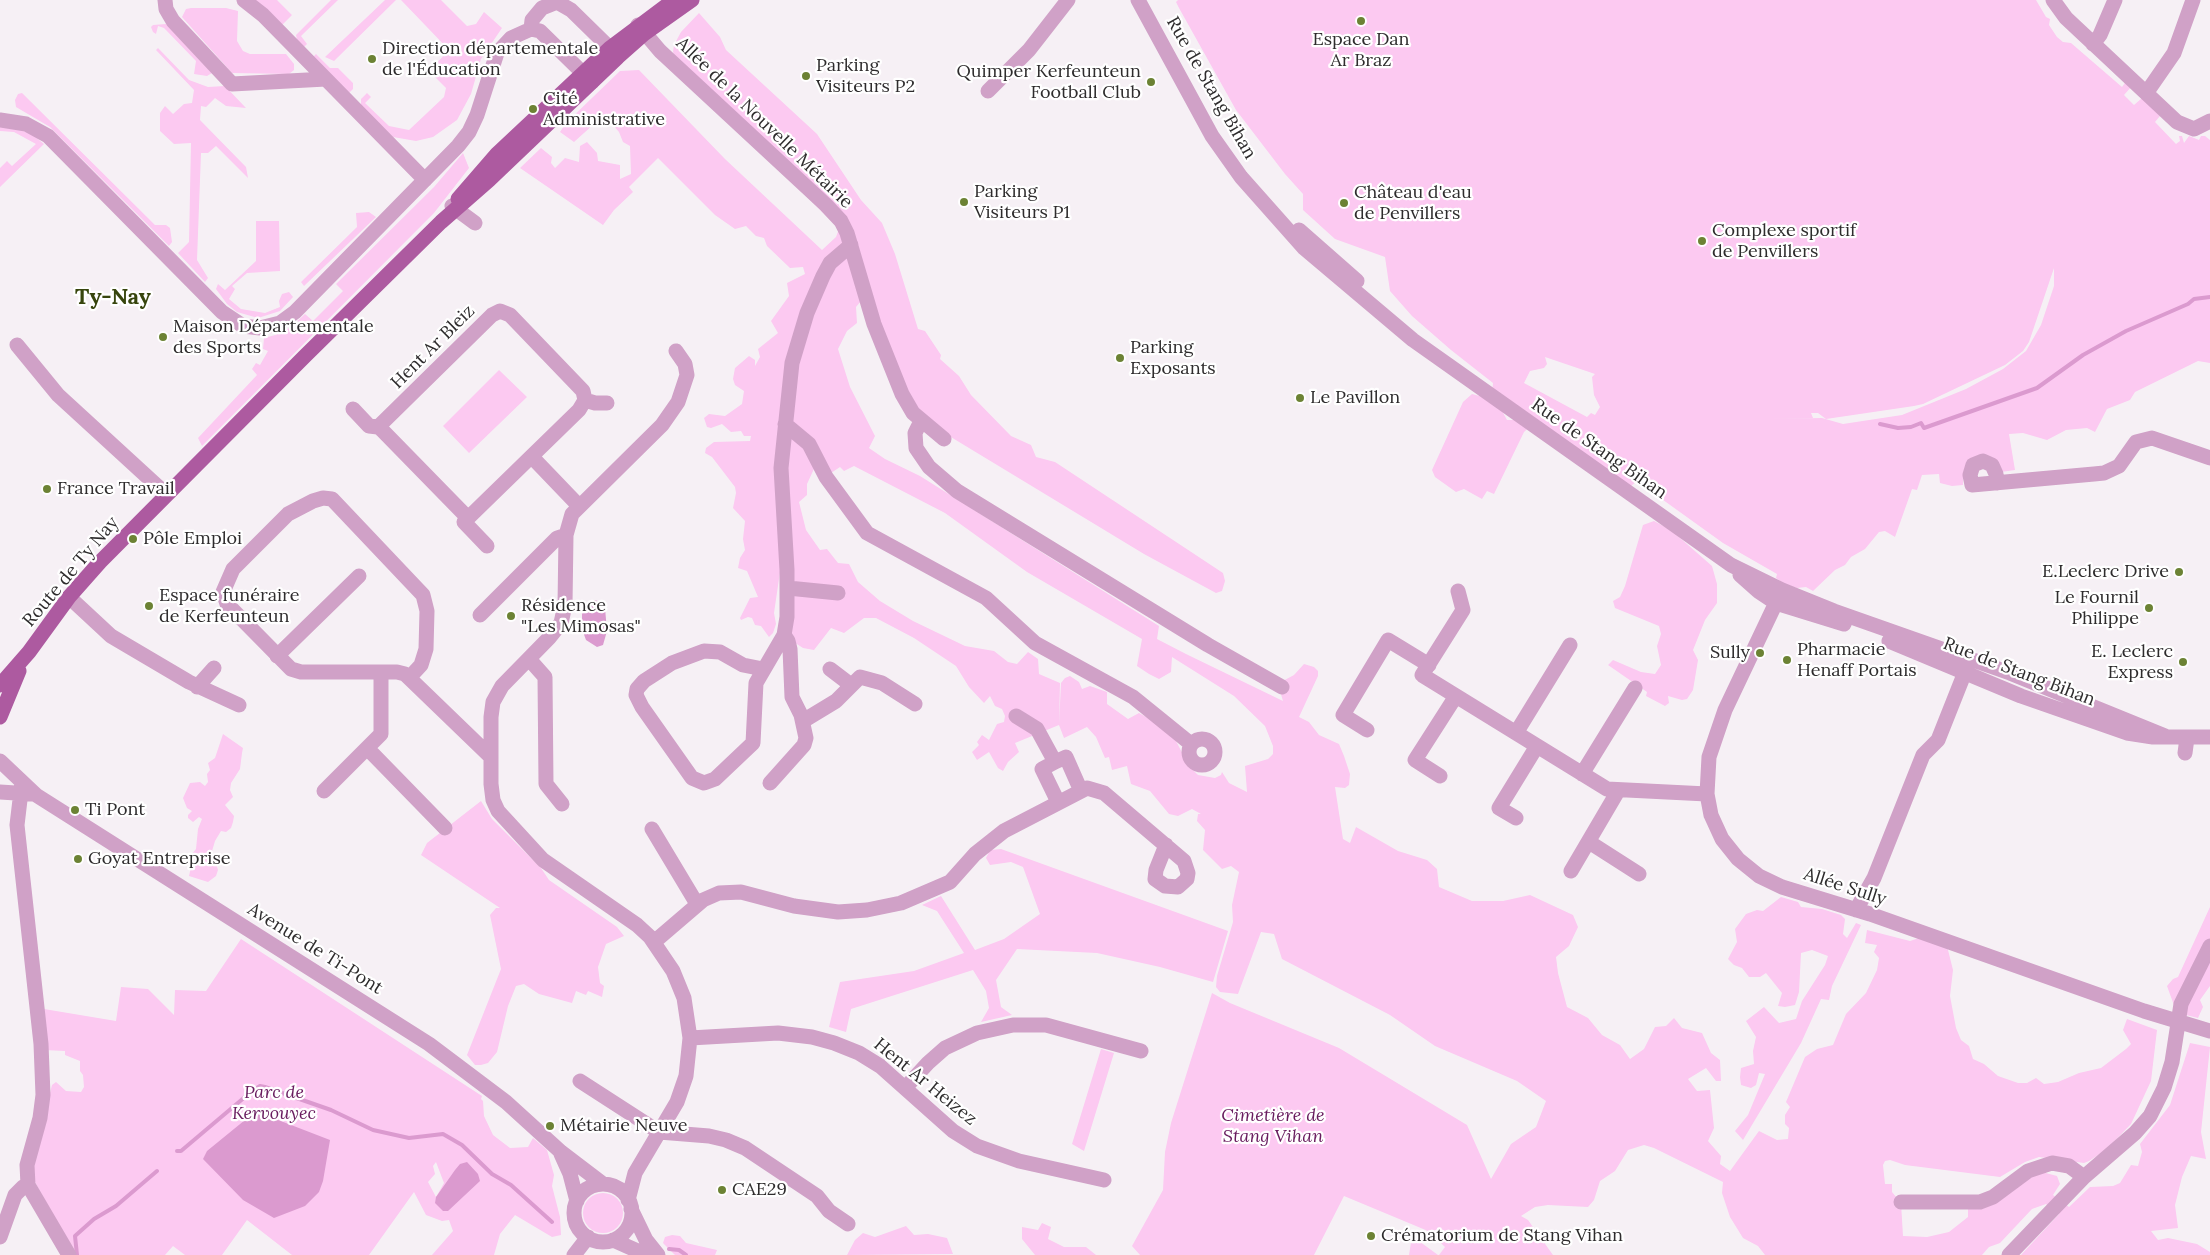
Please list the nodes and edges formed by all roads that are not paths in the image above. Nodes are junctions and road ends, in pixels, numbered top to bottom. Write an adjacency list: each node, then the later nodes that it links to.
1 (165, 0): 15 (street)
2 (244, 0): 15 (street)
3 (674, 0): 11 (main road)
4 (692, 0): 11 (main road)
5 (1068, 0): 16 (street)
6 (2053, 0): 12 (street)
7 (2115, 0): 12 (street)
8 (2193, 0): 17 (street)
9 (1139, 1): 45 (street, Rue de Stang Bihan)
10 (531, 29): 13 (street); 14 (street); 20 (street)
11 (641, 29): 13 (main road, Route de Ty Nay); 23 (street, Allée de la Nouvelle Métairie)
12 (2093, 44): 17 (street)
13 (614, 52): 14 (main road, Route de Ty Nay)
14 (588, 77): 21 (main road, Route de Ty Nay)
15 (326, 79): 20 (street)
16 (988, 91)
17 (2147, 92): 19 (street)
18 (0, 120): 20 (street)
19 (2210, 121)
20 (425, 180)
21 (453, 208): 22 (street); 36 (main road, Route de Ty Nay)
22 (475, 223)
23 (851, 246): 29 (street, Allée de la Nouvelle Métairie); 30 (street)
24 (17, 345): 36 (street)
25 (676, 351): 37 (street)
26 (585, 400): 27 (street); 31 (street, Hent Ar Bleiz); 33 (street)
27 (607, 403)
28 (353, 409): 31 (street)
29 (921, 421): 32 (street, Allée de la Nouvelle Métairie); 65 (street)
30 (785, 424): 42 (street); 79 (street)
31 (378, 427): 38 (street)
32 (944, 439)
33 (532, 457): 37 (street); 38 (street)
34 (2210, 458): 35 (street)
35 (1997, 483)
36 (166, 494): 46 (main road, Route de Ty Nay)
37 (579, 506): 39 (street)
38 (468, 518): 40 (street)
39 (566, 535): 47 (street); 53 (street)
40 (487, 546)
41 (359, 576): 52 (street)
42 (788, 588): 44 (street); 48 (street)
43 (1458, 591): 54 (street)
44 (838, 593)
45 (1779, 596): 50 (street, Rue de Stang Bihan); 60 (street, Rue de Stang Bihan); 94 (street, Allée Sully)
46 (69, 597): 51 (main road, Route de Ty Nay); 64 (street)
47 (480, 615)
48 (784, 635): 56 (street); 73 (street)
49 (1570, 645): 75 (street)
50 (1913, 651): 59 (street, Rue de Stang Bihan); 60 (street)
51 (29, 652): 62 (main road, Route de Ty Nay); 72 (main road, Route de Ty Nay)
52 (277, 656): 58 (street); 61 (street)
53 (529, 659): 83 (street); 96 (street)
54 (1429, 665): 67 (street); 74 (street)
55 (214, 668): 64 (street)
56 (764, 669): 56 (street)
57 (830, 669): 63 (street)
58 (382, 672): 61 (street); 81 (street)
59 (1965, 672): 68 (street, Rue de Stang Bihan); 105 (street)
60 (2010, 672): 68 (street); 76 (street, Rue de Stang Bihan)
61 (409, 678): 83 (street)
62 (0, 685)
63 (851, 685): 69 (street); 73 (street)
64 (197, 686): 70 (street)
65 (1282, 687)
66 (1635, 688): 86 (street)
67 (1456, 696): 75 (street); 87 (street)
68 (2021, 696): 76 (street, Rue de Stang Bihan)
69 (915, 704)
70 (239, 706)
71 (1016, 716): 85 (street)
72 (0, 717)
73 (804, 721): 88 (street)
74 (1367, 730)
75 (1516, 733): 80 (street)
76 (2164, 736): 78 (street, Rue de Stang Bihan)
77 (2210, 737): 78 (street, Rue de Stang Bihan)
78 (2187, 738): 82 (street)
79 (1191, 744)
80 (1537, 746): 86 (street); 97 (street)
81 (367, 748): 90 (street); 98 (street)
82 (2185, 753)
83 (491, 757): 106 (street)
84 (0, 761): 89 (street, Avenue de Ti-Pont)
85 (1055, 762): 91 (street); 95 (street)
86 (1582, 774): 92 (street)
87 (1440, 776)
88 (770, 783)
89 (26, 790): 93 (street, Avenue de Ti-Pont); 115 (street, Avenue de Ti-Pont); 119 (street)
90 (324, 791)
91 (1081, 791): 95 (street); 101 (street)
92 (1618, 791): 94 (street); 100 (street)
93 (0, 792)
94 (1707, 794): 105 (street, Allée Sully)
95 (1058, 802): 104 (street)
96 (562, 804)
97 (1516, 818)
98 (445, 828)
99 (652, 829): 104 (street)
100 (1589, 842): 102 (street); 103 (street)
101 (1166, 845)
102 (1571, 871)
103 (1639, 874)
104 (697, 904): 106 (street)
105 (1856, 910): 108 (street, Allée Sully)
106 (654, 942): 110 (street)
107 (2210, 946): 108 (street)
108 (2177, 1022): 109 (street, Allée Sully); 117 (street)
109 (2210, 1031)
110 (690, 1038): 113 (street, Hent Ar Heizez); 114 (street)
111 (1141, 1051): 113 (street)
112 (580, 1081): 114 (street)
113 (904, 1088): 118 (street, Hent Ar Heizez)
114 (660, 1132): 116 (street); 124 (street)
115 (561, 1152): 120 (street, Avenue de Ti-Pont); 121 (street, Avenue de Ti-Pont)
116 (635, 1173): 120 (street); 123 (street)
117 (2084, 1177): 122 (street); 132 (street)
118 (1104, 1180)
119 (28, 1185): 125 (street); 128 (street)
120 (607, 1185): 121 (street); 123 (street)
121 (577, 1201): 126 (street)
122 (1901, 1202)
123 (630, 1204): 127 (street); 131 (street)
124 (848, 1224)
125 (0, 1237)
126 (588, 1237): 127 (street); 129 (street)
127 (613, 1240): 130 (street)
128 (69, 1255)
129 (574, 1255)
130 (647, 1255)
131 (658, 1255)
132 (2009, 1255)

